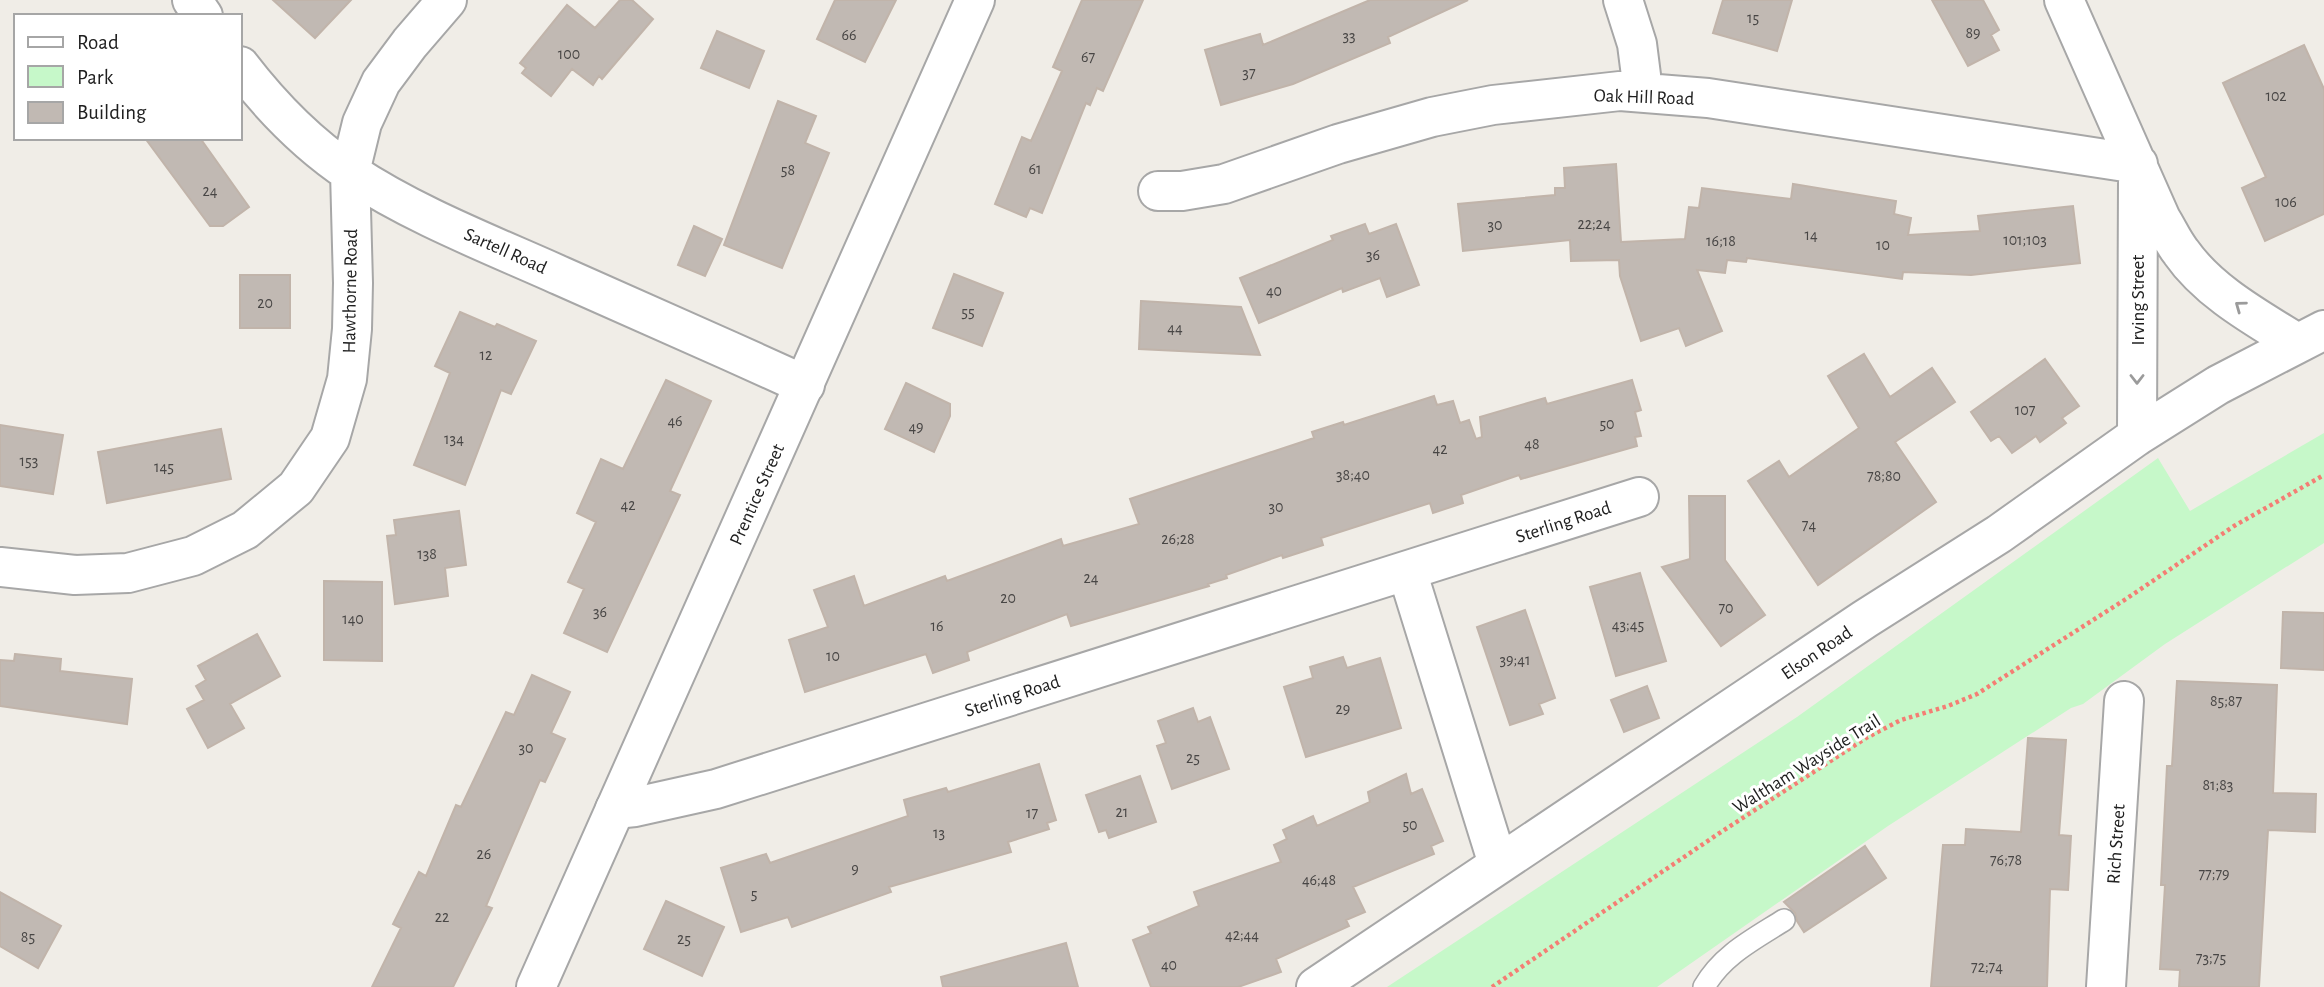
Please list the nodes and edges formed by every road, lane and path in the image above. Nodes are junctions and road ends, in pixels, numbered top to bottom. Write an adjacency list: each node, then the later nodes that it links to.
1 (447, 0): 8 (street, Hawthorne Road)
2 (975, 0): 11 (street, Prentice Street)
3 (1623, 0): 6 (street)
4 (2064, 0): 7 (street, Irving Street)
5 (242, 68): 8 (street, Sartell Road)
6 (1643, 92): 7 (street, Oak Hill Road); 9 (street, Oak Hill Road)
7 (2138, 164): 10 (street, Irving Street, one-way to 7); 12 (street, Irving Street, one-way to 12)
8 (351, 172): 11 (street, Sartell Road); 15 (street, Hawthorne Road)
9 (1158, 191)
10 (2311, 337): 12 (street, Elson Road)
11 (805, 385): 18 (street, Prentice Street)
12 (2137, 436): 19 (street, Elson Road)
13 (2324, 475): 23 (path, Waltham Wayside Trail)
14 (1639, 497): 16 (street, Sterling Road)
15 (0, 567)
16 (1407, 571): 18 (street, Sterling Road); 19 (street)
17 (2124, 701): 25 (street, Rich Street)
18 (614, 808): 21 (street, Prentice Street)
19 (1498, 864): 22 (street, Elson Road)
20 (1784, 920): 24 (lane)
21 (536, 987)
22 (1316, 987)
23 (1492, 987)
24 (1704, 987)
25 (2106, 987)

